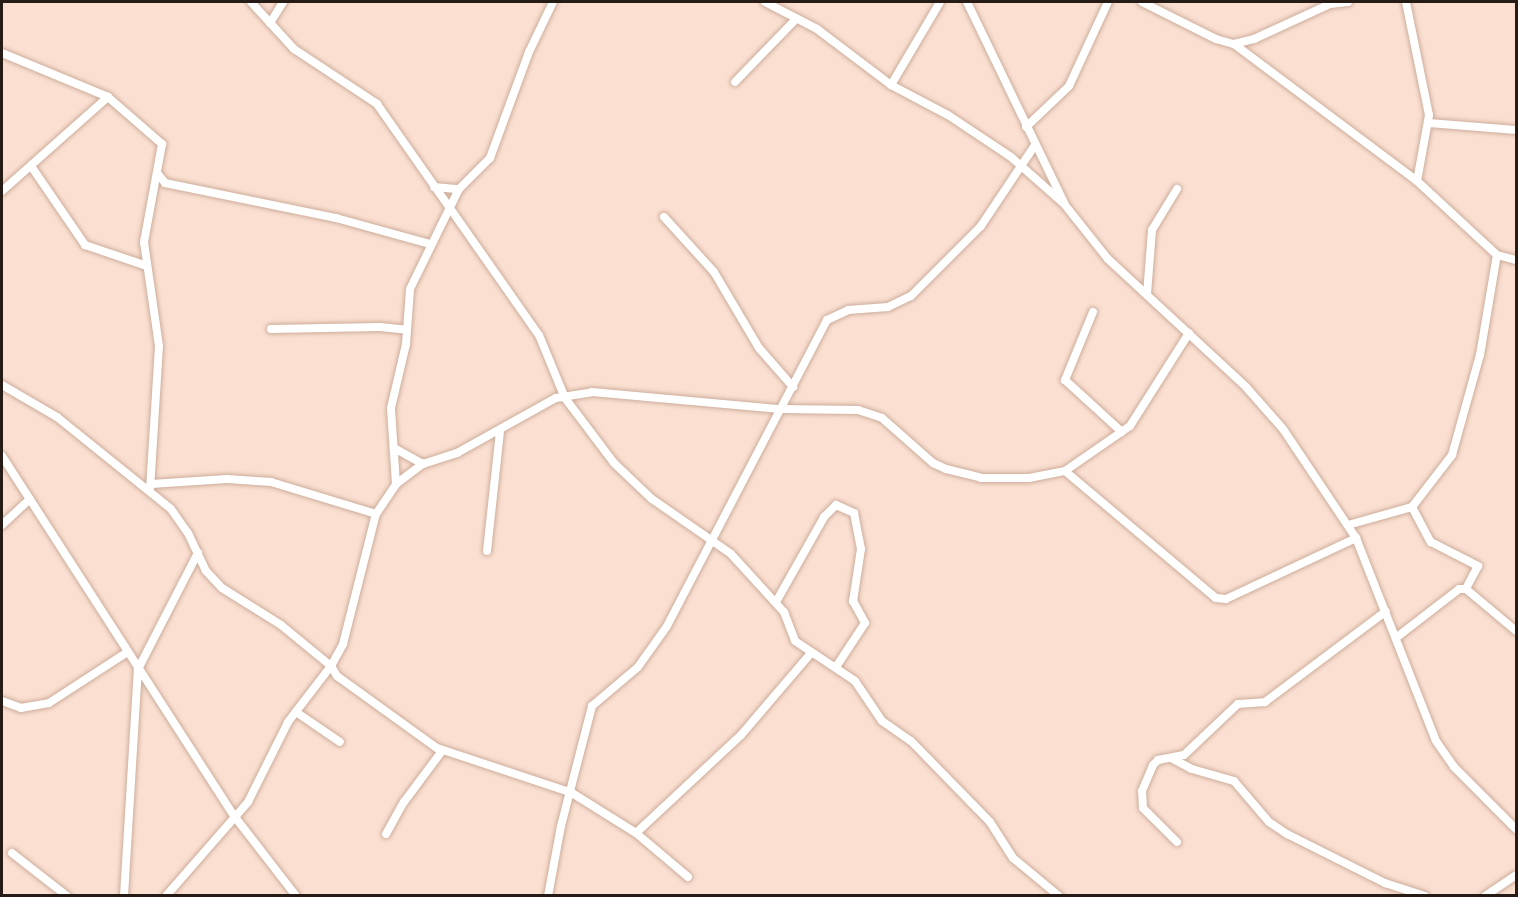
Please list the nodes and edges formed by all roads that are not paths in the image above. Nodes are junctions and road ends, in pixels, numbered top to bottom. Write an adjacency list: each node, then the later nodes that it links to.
1 (251, 2): 12 (street)
2 (283, 2): 12 (street)
3 (553, 2): 28 (street)
4 (765, 2): 11 (street)
5 (940, 2): 16 (street)
6 (967, 2): 19 (street)
7 (1108, 2): 19 (street)
8 (1142, 2): 13 (street)
9 (1348, 2): 13 (street)
10 (1406, 2): 18 (street)
11 (796, 19): 15 (street); 16 (street)
12 (270, 23): 27 (street)
13 (1234, 44): 25 (street)
14 (2, 53): 17 (street)
15 (735, 82)
16 (891, 85): 23 (street)
17 (108, 97): 22 (street); 24 (street)
18 (1429, 123): 20 (street); 25 (street)
19 (1026, 127): 21 (street)
20 (1516, 130)
21 (1035, 145): 23 (street); 32 (street)
22 (31, 165): 31 (street); 38 (street)
23 (1020, 166): 32 (street); 45 (street)
24 (157, 173): 26 (street); 30 (street)
25 (1417, 181): 36 (street)
26 (165, 183): 30 (street); 35 (street)
27 (434, 187): 28 (street); 33 (street)
28 (459, 189): 33 (street)
29 (1176, 189): 39 (street)
30 (153, 190): 38 (street)
31 (2, 191)
32 (1065, 205): 39 (street)
33 (451, 208): 35 (street); 46 (street)
34 (664, 217): 45 (street)
35 (430, 243): 42 (street)
36 (1497, 255): 37 (street); 57 (street)
37 (1516, 260)
38 (147, 266): 55 (street)
39 (1147, 294): 43 (street)
40 (1093, 312): 49 (street)
41 (272, 329): 42 (street)
42 (407, 330): 50 (street)
43 (1189, 333): 49 (street); 60 (street)
44 (2, 385): 55 (street)
45 (793, 387): 47 (street)
46 (564, 398): 47 (street); 48 (street); 62 (street)
47 (780, 409): 53 (street); 62 (street)
48 (500, 431): 52 (street); 63 (street)
49 (1122, 432): 53 (street)
50 (394, 448): 52 (street); 54 (street)
51 (2, 456): 56 (street)
52 (423, 464): 54 (street)
53 (1065, 471): 61 (street)
54 (396, 483): 58 (street)
55 (151, 487): 58 (street); 64 (street)
56 (30, 499): 59 (street); 70 (street)
57 (1412, 507): 60 (street); 65 (street)
58 (376, 514): 72 (street)
59 (2, 525)
60 (1348, 525): 61 (street)
61 (1356, 538): 67 (street)
62 (712, 541): 66 (street); 80 (street)
63 (487, 551)
64 (198, 553): 72 (street); 74 (street)
65 (1466, 589): 68 (street); 69 (street)
66 (776, 602): 71 (street); 73 (street)
67 (1386, 611): 69 (street); 79 (street)
68 (1516, 631)
69 (1397, 637): 82 (street)
70 (126, 652): 74 (street); 75 (street)
71 (811, 653): 73 (street); 83 (street)
72 (331, 666): 76 (street); 78 (street)
73 (836, 667): 94 (street)
74 (138, 669): 81 (street); 90 (street)
75 (2, 701)
76 (296, 712): 77 (street); 81 (street)
77 (340, 742)
78 (442, 751): 80 (street); 84 (street)
79 (1172, 758): 85 (street); 95 (street)
80 (572, 792): 83 (street); 93 (street)
81 (235, 817): 91 (street); 92 (street)
82 (1516, 830)
83 (636, 833): 88 (street)
84 (386, 834)
85 (1177, 842)
86 (12, 853): 89 (street)
87 (1516, 876): 96 (street)
88 (688, 877)
89 (68, 896)
90 (124, 896)
91 (166, 896)
92 (296, 896)
93 (548, 896)
94 (1059, 896)
95 (1425, 896)
96 (1485, 896)

